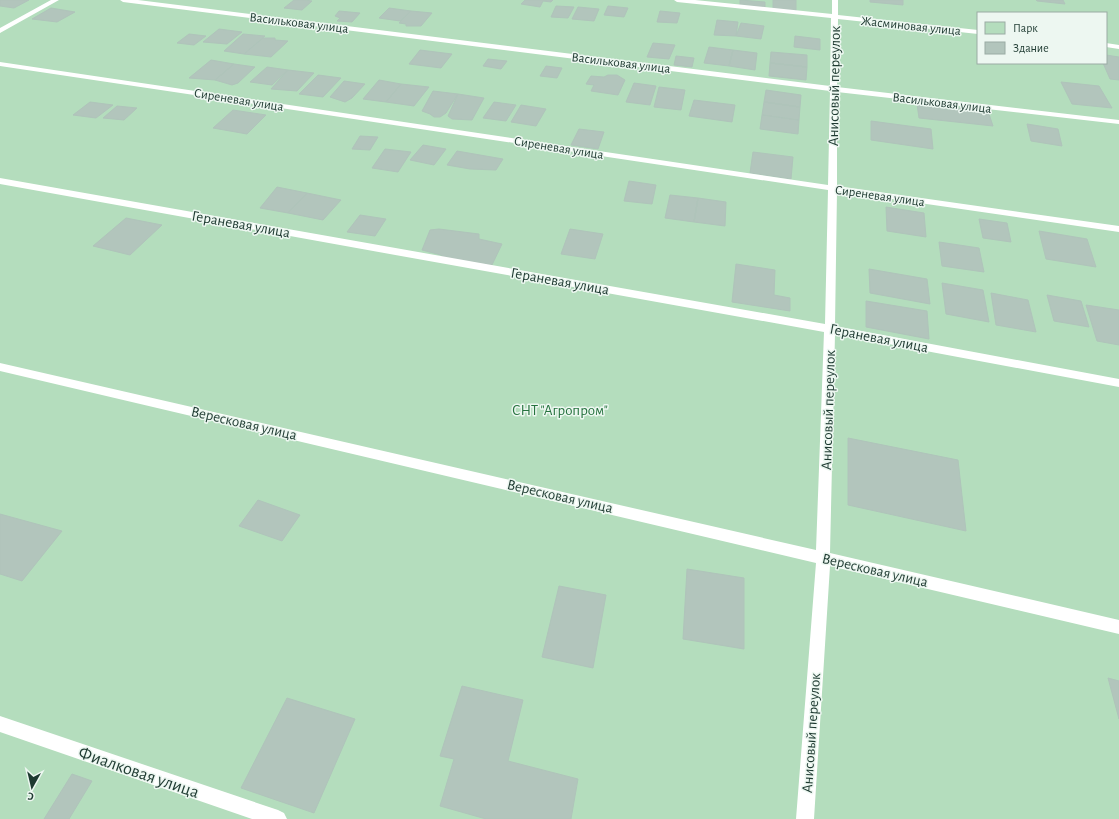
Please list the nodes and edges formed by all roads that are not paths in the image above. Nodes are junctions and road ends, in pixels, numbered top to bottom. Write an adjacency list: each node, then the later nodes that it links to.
1 (56, 0): 6 (lane)
2 (123, 0): 11 (lane, Васильковая улица)
3 (677, 0): 5 (lane, Жасминовая улица)
4 (835, 0): 5 (lane, Анисовый переулок)
5 (835, 17): 7 (lane, Жасминовая улица); 11 (lane, Анисовый переулок)
6 (0, 32)
7 (977, 32)
8 (1107, 45): 9 (lane)
9 (1119, 47)
10 (0, 64): 14 (lane, Сиреневая улица)
11 (834, 89): 12 (lane, Васильковая улица); 14 (lane, Анисовый переулок)
12 (1119, 122)
13 (0, 181): 16 (lane, Гераневая улица)
14 (832, 188): 15 (lane, Сиреневая улица); 16 (lane, Анисовый переулок)
15 (1119, 229)
16 (830, 329): 18 (lane, Гераневая улица); 19 (lane, Анисовый переулок)
17 (0, 367): 19 (lane, Вересковая улица)
18 (1119, 383)
19 (823, 558): 20 (lane, Вересковая улица); 23 (lane, Анисовый переулок)
20 (1119, 626)
21 (0, 724): 22 (lane, Фиалковая улица)
22 (278, 819)
23 (805, 819)

